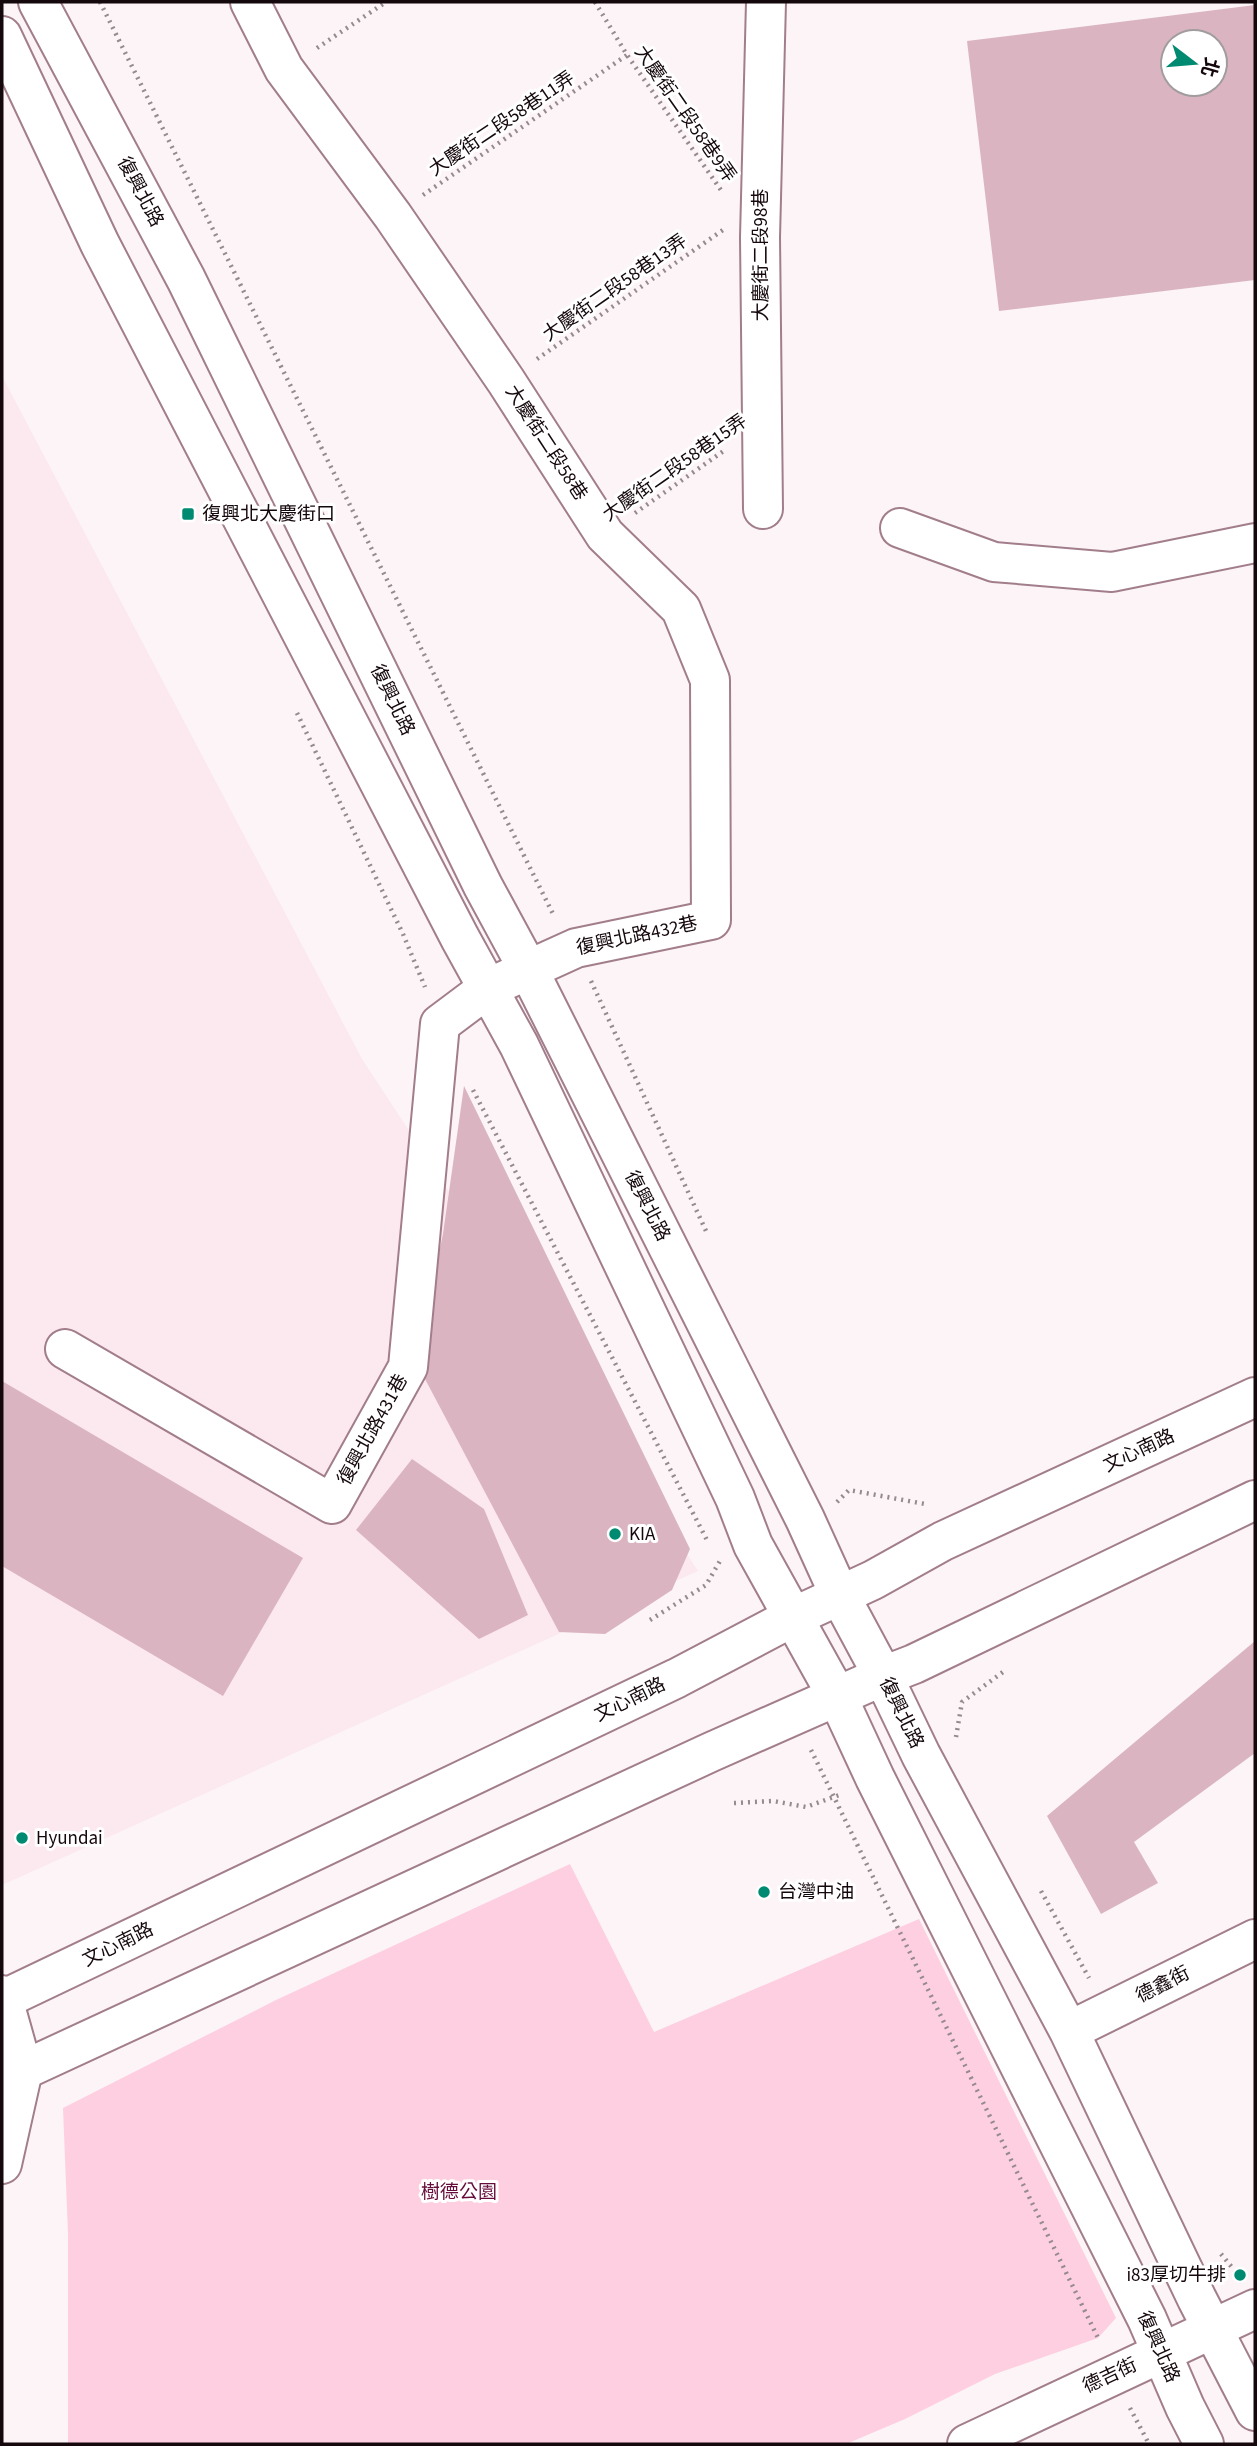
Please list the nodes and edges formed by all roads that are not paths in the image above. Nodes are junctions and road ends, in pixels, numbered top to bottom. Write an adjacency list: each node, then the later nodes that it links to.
1 (37, 2): 9 (street, 復興北路)
2 (250, 2): 8 (street, 大慶街二段58巷)
3 (765, 2): 5 (street, 大慶街二段98巷)
4 (2, 36): 10 (street, 復興北路)
5 (763, 509)
6 (900, 528): 7 (street)
7 (1255, 544)
8 (710, 920): 9 (street, 復興北路432巷)
9 (528, 969): 10 (street, 復興北路432巷); 14 (street, 復興北路)
10 (488, 988): 11 (street, 復興北路431巷); 15 (street, 復興北路)
11 (65, 1349)
12 (1255, 1396): 14 (street, 文心南路)
13 (1255, 1500): 16 (street)
14 (840, 1595): 15 (street, 文心南路); 16 (street, 復興北路)
15 (793, 1617): 17 (street, 復興北路); 19 (street, 文心南路)
16 (883, 1675): 17 (street); 20 (street, 復興北路)
17 (837, 1696): 21 (street); 26 (street, 復興北路)
18 (1255, 1939): 20 (street, 德鑫街)
19 (3, 1998): 21 (street)
20 (1069, 2031): 25 (street, 復興北路)
21 (12, 2075): 22 (street); 23 (street)
22 (2, 2104)
23 (2, 2164)
24 (1255, 2309): 25 (street, 德吉街)
25 (1213, 2330): 26 (street, 德吉街); 27 (street, 復興北路)
26 (1162, 2351): 28 (street, 德吉街); 29 (street, 復興北路)
27 (1255, 2411)
28 (967, 2444)
29 (1204, 2444)

